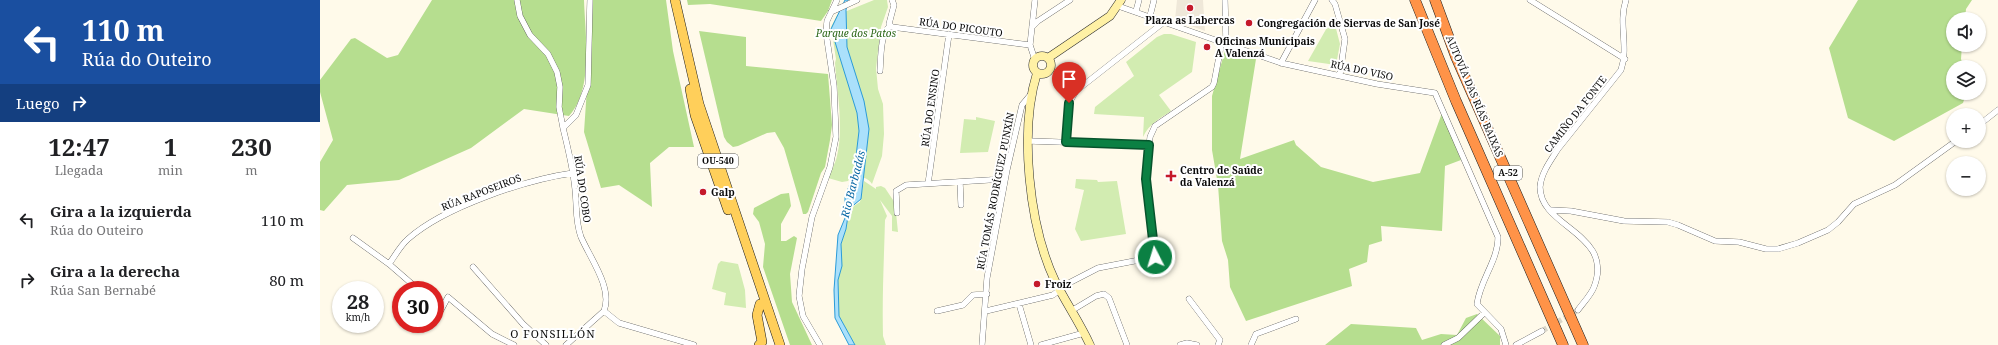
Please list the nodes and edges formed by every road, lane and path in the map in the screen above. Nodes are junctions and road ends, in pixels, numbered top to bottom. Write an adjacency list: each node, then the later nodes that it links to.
1 (517, 0): 38 (street, RÚA DO COBO)
2 (590, 0): 38 (street)
3 (837, 0): 20 (street)
4 (857, 0): 20 (street)
5 (1035, 0): 24 (street)
6 (1070, 0): 24 (street)
7 (1139, 0): 19 (street)
8 (1154, 0): 21 (street)
9 (1225, 0): 26 (street)
10 (1315, 0): 31 (street)
11 (1332, 0): 34 (street)
12 (1415, 0): 90 (highway, AUTOVÍA DAS RÍAS BAIXAS / A-52)
13 (1436, 0): 91 (highway, AUTOVÍA DAS RÍAS BAIXAS / A-52)
14 (1530, 0): 29 (street)
15 (1626, 0): 29 (street)
16 (893, 2): 23 (street)
17 (677, 3): 54 (main road, OU-540)
18 (1120, 3): 19 (street, RÚA DO VISO); 28 (street)
19 (1136, 11): 21 (street, RÚA DO VISO)
20 (831, 12): 77 (street)
21 (1150, 16): 22 (street, RÚA DO VISO)
22 (1164, 22): 26 (street, RÚA DO VISO); 40 (street)
23 (890, 26): 25 (street, RÚA DO PICOUTO); 32 (street)
24 (1032, 27): 27 (street)
25 (949, 34): 27 (street, RÚA DO PICOUTO); 46 (street, RÚA DO ENSINO)
26 (1224, 42): 31 (street, RÚA DO VISO); 41 (street)
27 (1030, 45): 30 (street)
28 (1048, 58): 30 (street); 33 (street)
29 (1625, 59): 48 (street, CAMIÑO DA FONTE)
30 (1035, 60): 33 (street)
31 (1281, 63): 34 (street, RÚA DO VISO)
32 (880, 71)
33 (1038, 73): 35 (street)
34 (1340, 74): 66 (street, RÚA DO VISO)
35 (1032, 93): 39 (street); 44 (street, RÚA TOMÁS RODRÍGUEZ PUNXÍN)
36 (1998, 110): 37 (street)
37 (1986, 119)
38 (563, 128): 43 (street, RÚA DO COBO)
39 (1029, 141): 40 (street); 55 (street)
40 (1066, 142): 41 (street)
41 (1149, 145): 55 (street)
42 (1946, 148): 48 (street)
43 (573, 173): 51 (street, RÚA RAPOSEIROS); 65 (street, RÚA DO COBO)
44 (1005, 179): 45 (street); 56 (street, RÚA TOMÁS RODRÍGUEZ PUNXÍN)
45 (960, 182): 46 (street); 47 (street)
46 (928, 184): 49 (street)
47 (961, 205)
48 (1551, 210): 61 (street, CAMIÑO DA FONTE)
49 (897, 213)
50 (353, 238): 51 (street)
51 (389, 264): 53 (street)
52 (473, 267): 71 (street)
53 (409, 281)
54 (761, 288): 59 (main road); 76 (main road, OU-540)
55 (1060, 290): 60 (street); 64 (street)
56 (986, 294): 62 (street); 63 (street, RÚA TOMÁS RODRÍGUEZ PUNXÍN)
57 (1189, 299): 85 (street)
58 (444, 304): 70 (street)
59 (760, 304): 74 (main road); 75 (main road)
60 (1020, 304): 63 (street); 79 (street)
61 (1578, 310)
62 (937, 311)
63 (986, 311): 78 (street, RÚA TOMÁS RODRÍGUEZ PUNXÍN)
64 (1071, 311): 69 (street); 82 (street)
65 (604, 312): 72 (street); 73 (street)
66 (1484, 313): 87 (street); 88 (street)
67 (1296, 319): 86 (street)
68 (1542, 331): 89 (street)
69 (1084, 333): 80 (street); 81 (street)
70 (514, 345)
71 (546, 345)
72 (566, 345)
73 (694, 345)
74 (759, 345)
75 (774, 345)
76 (780, 345)
77 (820, 345)
78 (982, 345)
79 (1030, 345)
80 (1041, 345)
81 (1090, 345)
82 (1127, 345)
83 (1180, 345): 84 (street)
84 (1197, 345)
85 (1218, 345)
86 (1250, 345)
87 (1444, 345)
88 (1506, 345)
89 (1516, 345)
90 (1563, 345)
91 (1584, 345)

